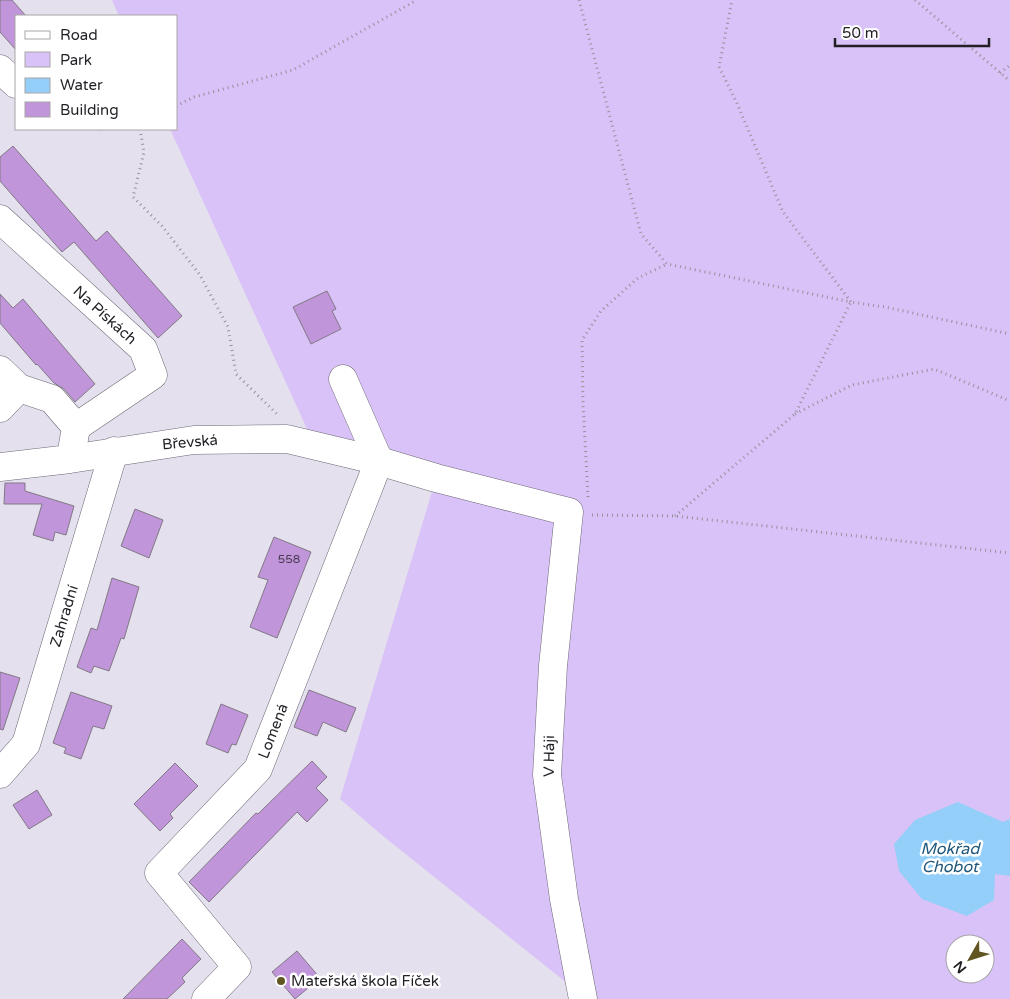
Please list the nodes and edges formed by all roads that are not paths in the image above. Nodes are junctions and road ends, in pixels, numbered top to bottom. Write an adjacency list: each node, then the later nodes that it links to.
1 (0, 69): 2 (street)
2 (15, 83)
3 (0, 219): 7 (street, Na Pískách)
4 (10, 379): 6 (street); 7 (street)
5 (343, 379): 10 (street)
6 (0, 408)
7 (76, 427): 9 (street)
8 (114, 451): 9 (street, Břevská); 10 (street, Břevská); 13 (street, Zahradní)
9 (70, 459): 11 (street, Břevská)
10 (379, 460): 12 (street, Břevská); 14 (street, Lomená)
11 (0, 467)
12 (579, 513): 15 (street, V Háji)
13 (0, 774)
14 (217, 995)
15 (583, 999)

